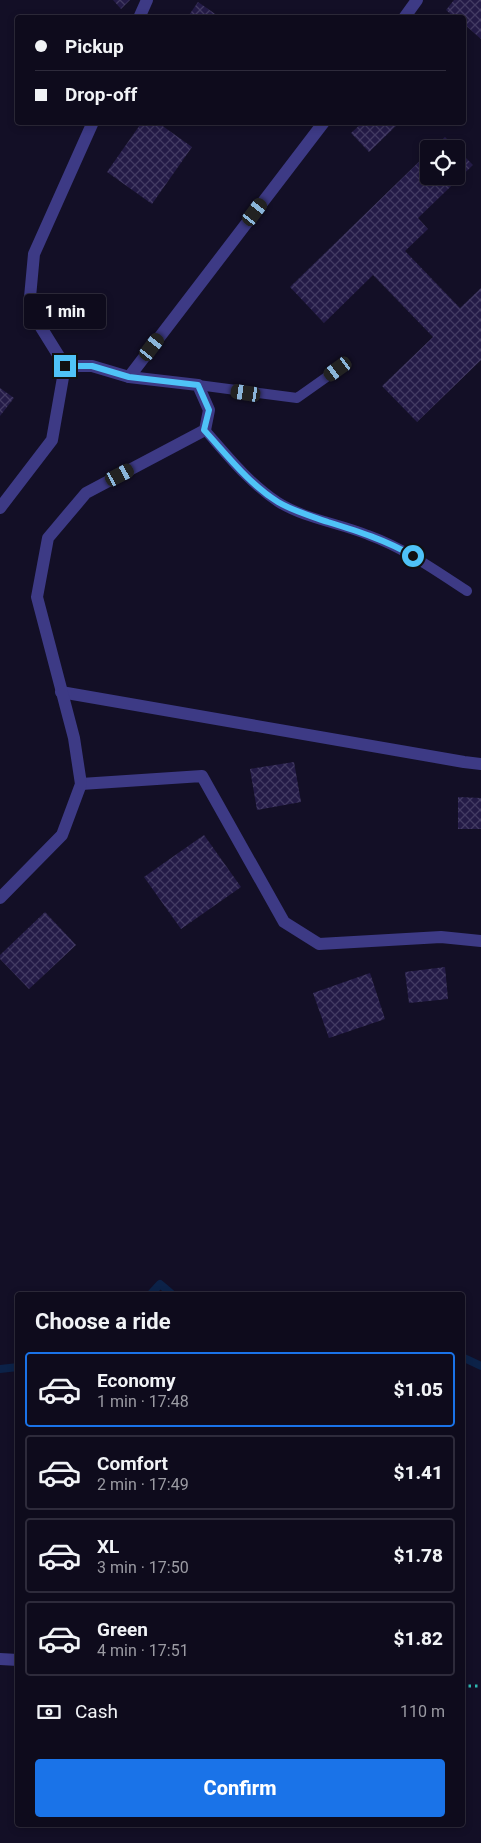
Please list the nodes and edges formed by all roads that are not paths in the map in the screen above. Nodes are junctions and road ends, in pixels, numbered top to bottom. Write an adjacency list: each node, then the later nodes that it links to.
1 (147, 0): 3 (street)
2 (417, 0): 4 (street)
3 (141, 15)
4 (406, 15)
5 (92, 125): 7 (street)
6 (322, 125): 9 (street)
7 (65, 366): 9 (street); 12 (street)
8 (338, 369): 10 (lane)
9 (129, 377): 10 (street)
10 (198, 385): 11 (street)
11 (204, 430): 13 (lane); 14 (street)
12 (0, 508)
13 (468, 591)
14 (61, 692): 15 (street); 16 (street)
15 (481, 764)
16 (81, 784): 17 (street); 18 (street)
17 (0, 898)
18 (481, 941)
19 (0, 1659): 20 (street)
20 (15, 1660)

